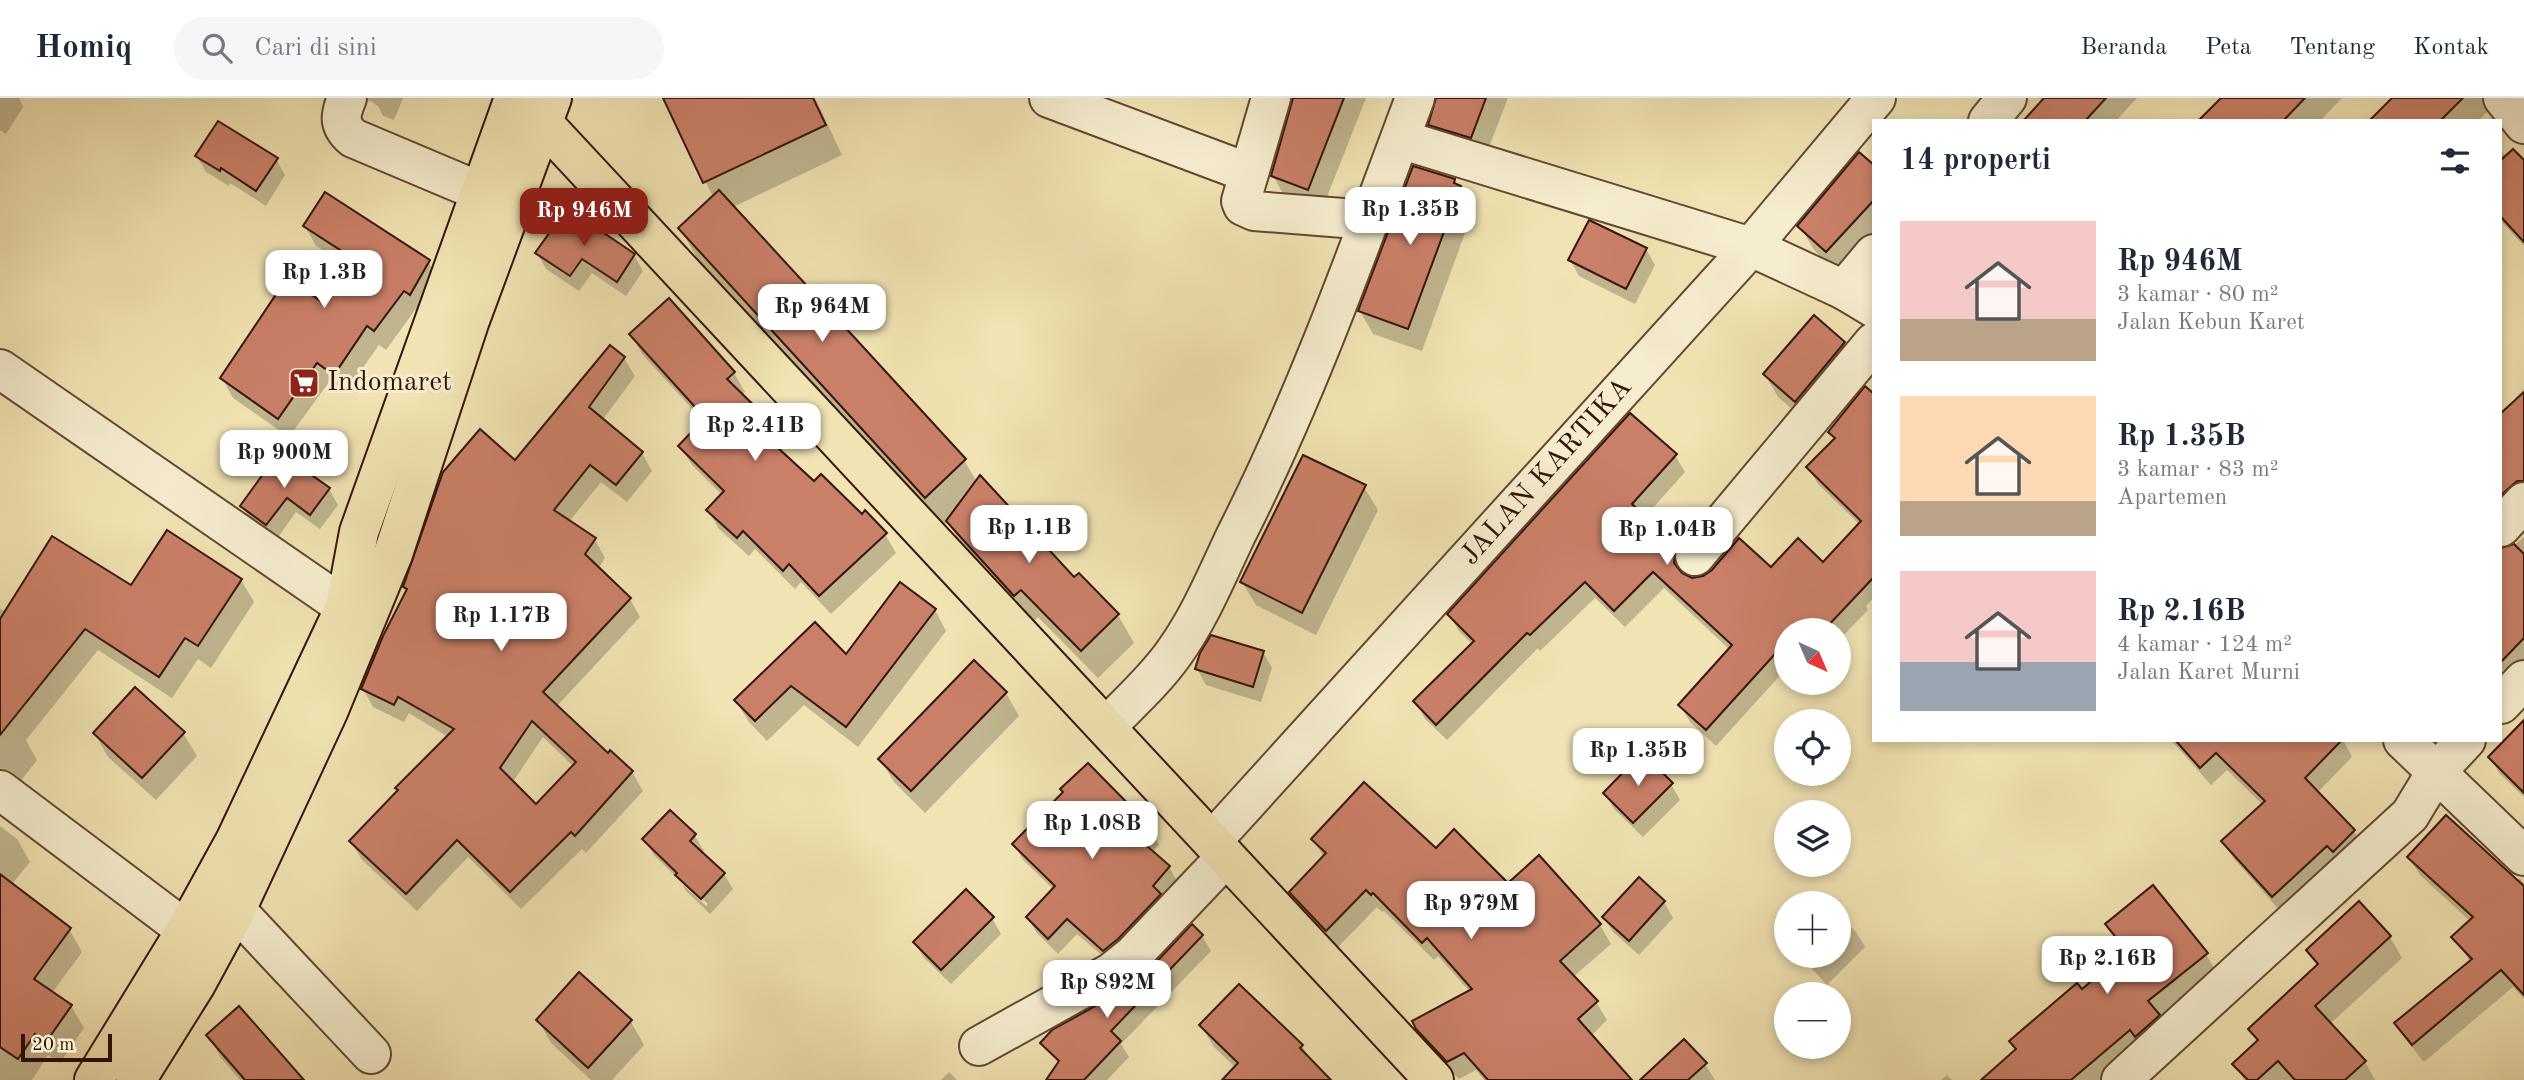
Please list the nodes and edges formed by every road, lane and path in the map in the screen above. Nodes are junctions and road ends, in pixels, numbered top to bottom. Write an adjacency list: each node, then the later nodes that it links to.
1 (346, 98): 13 (street)
2 (1049, 98): 12 (street)
3 (1271, 98): 12 (street)
4 (1415, 98): 11 (street)
5 (1876, 98): 15 (street, JALAN KARTIKA)
6 (2007, 98): 9 (street)
7 (2503, 98): 10 (street)
8 (526, 103): 13 (main road); 26 (main road); 33 (main road)
9 (1990, 119)
10 (2524, 124)
11 (1400, 139): 14 (street); 15 (street)
12 (1249, 173): 14 (street)
13 (481, 192): 23 (main road)
14 (1369, 220): 26 (street)
15 (1751, 247): 17 (street); 31 (street, JALAN KARTIKA)
16 (1872, 260): 17 (street)
17 (1859, 299)
18 (1872, 344): 22 (street)
19 (0, 369): 23 (street)
20 (2524, 502): 21 (street)
21 (2502, 526)
22 (1695, 556)
23 (345, 607): 34 (main road)
24 (2524, 680): 25 (street)
25 (2502, 703)
26 (1106, 727): 31 (main road)
27 (2405, 742): 29 (street)
28 (2464, 742): 29 (street)
29 (2436, 772): 32 (street); 40 (street)
30 (0, 790): 34 (street)
31 (1219, 849): 35 (street, JALAN KARTIKA); 39 (main road)
32 (2524, 856)
33 (236, 910): 36 (street); 38 (main road)
34 (186, 930): 37 (main road)
35 (979, 1046)
36 (371, 1054)
37 (94, 1080)
38 (136, 1080)
39 (1434, 1080)
40 (2121, 1080)

